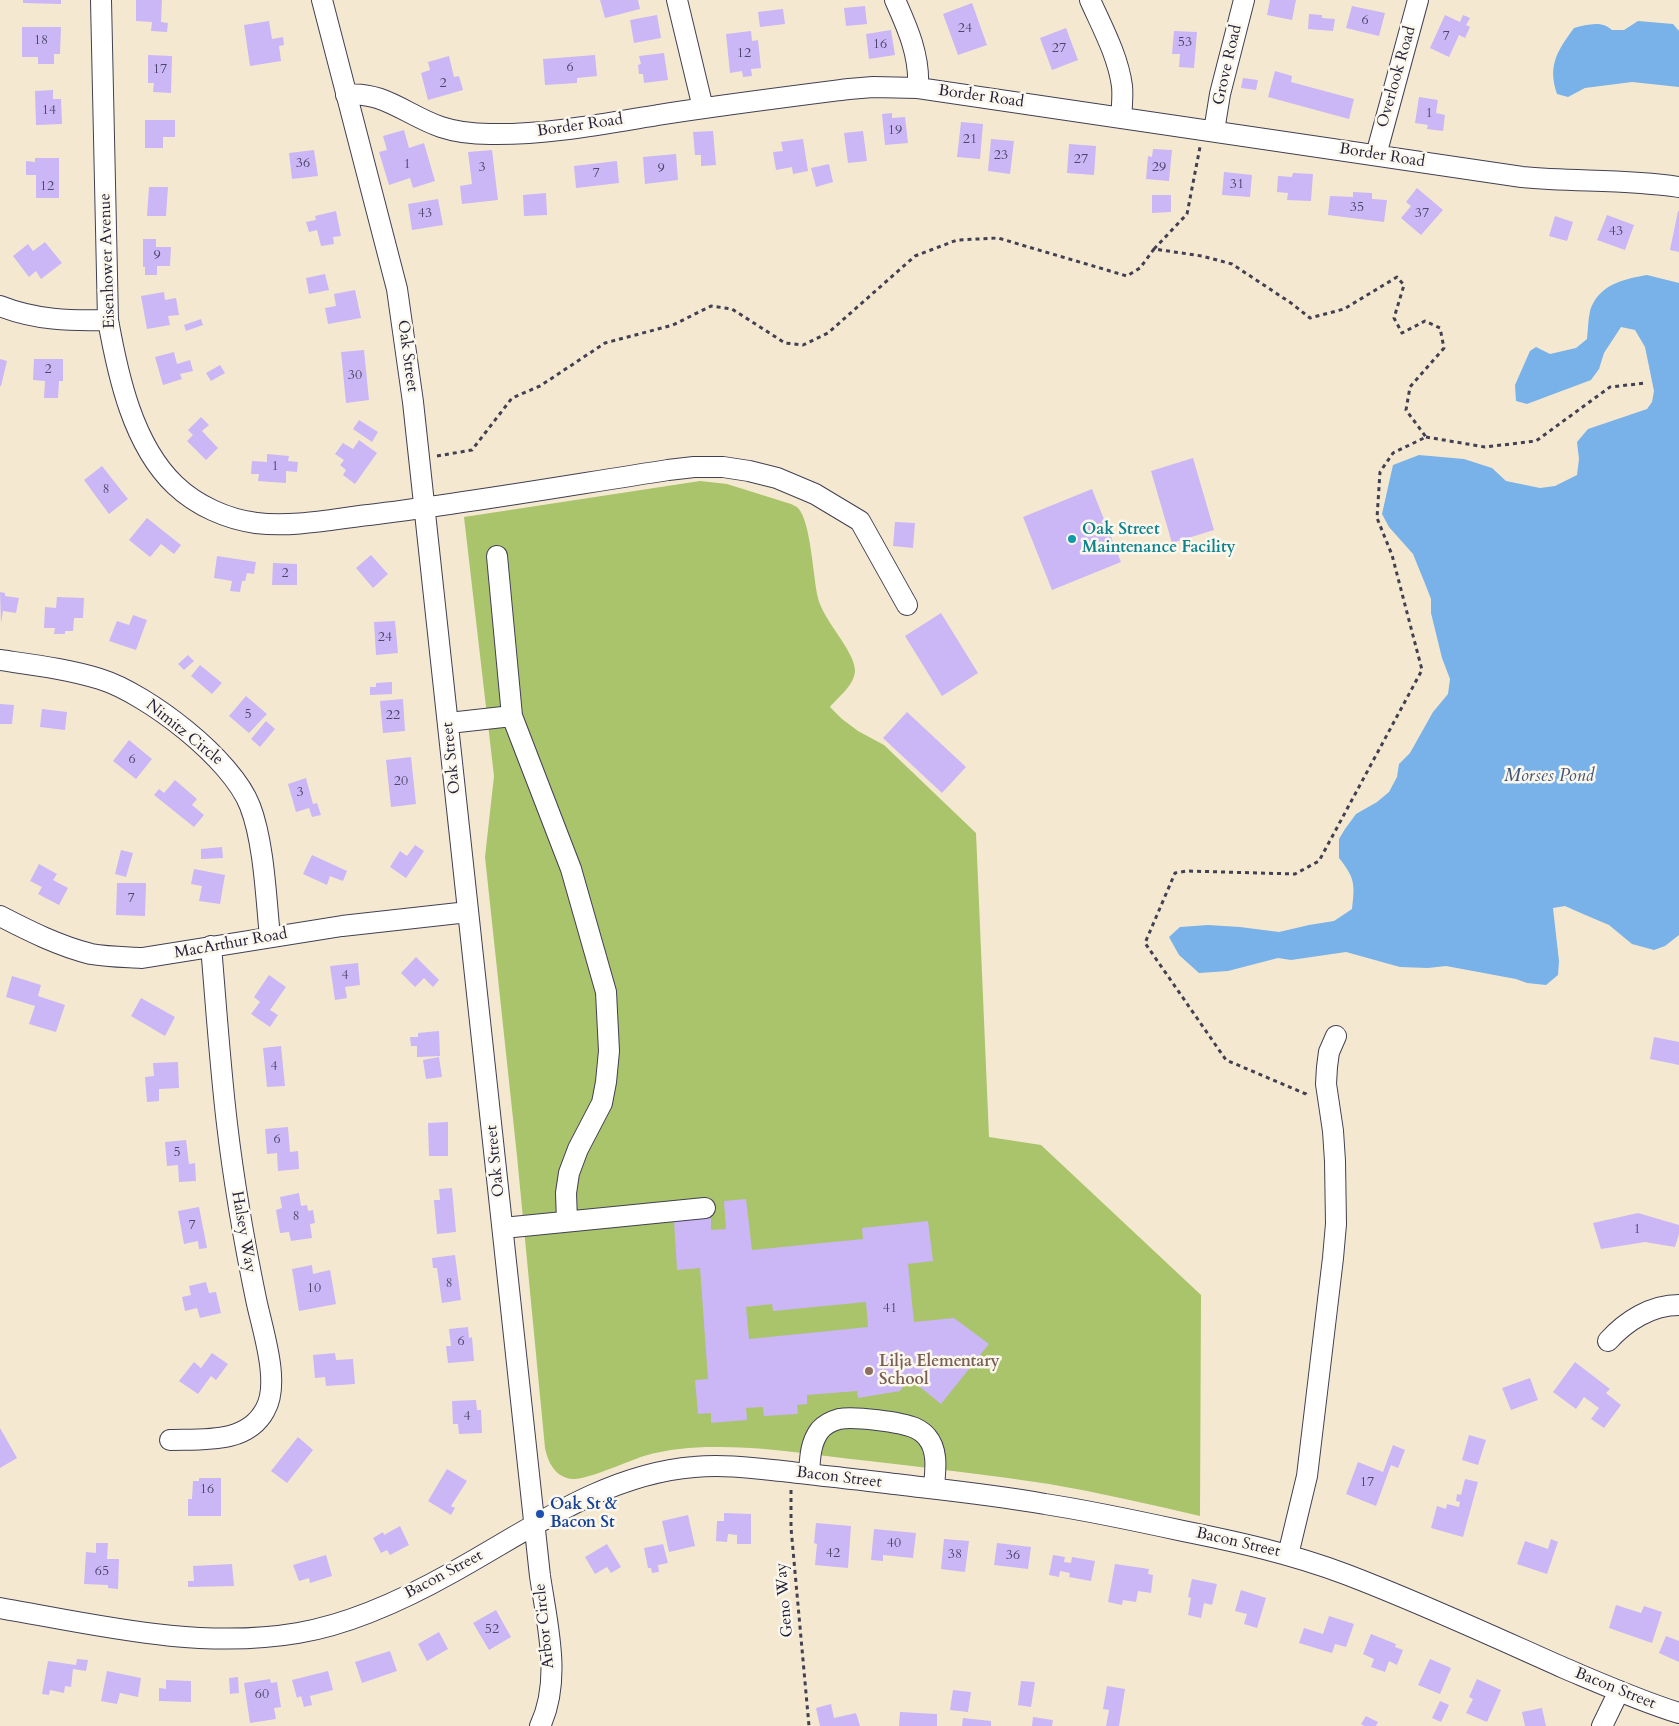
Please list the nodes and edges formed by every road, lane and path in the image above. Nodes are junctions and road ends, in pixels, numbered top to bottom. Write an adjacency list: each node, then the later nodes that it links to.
1 (101, 0): 17 (street, Eisenhower Avenue)
2 (322, 0): 9 (street, Oak Street)
3 (677, 0): 10 (street)
4 (895, 0): 8 (street)
5 (1090, 0): 11 (street)
6 (1244, 0): 12 (street, Grove Road)
7 (1418, 0): 13 (street, Overlook Road)
8 (918, 88): 10 (street, Border Road); 11 (street, Border Road)
9 (346, 95): 10 (street, Border Road); 20 (street, Oak Street)
10 (703, 108)
11 (1121, 118): 12 (street, Border Road)
12 (1209, 130): 13 (street, Border Road); 15 (path)
13 (1376, 155): 14 (street, Border Road)
14 (1679, 187)
15 (1154, 249): 19 (path); 20 (path)
16 (0, 306): 17 (street)
17 (108, 320): 21 (street, Eisenhower Avenue)
18 (1646, 383): 19 (path)
19 (1426, 438): 32 (path)
20 (420, 458): 21 (street, Oak Street)
21 (425, 508): 23 (street, Eisenhower Avenue); 26 (street, Oak Street)
22 (497, 556): 25 (street)
23 (907, 605)
24 (0, 660): 29 (street, Nimitz Circle)
25 (512, 716): 26 (street); 34 (street)
26 (449, 724): 27 (street, Oak Street)
27 (468, 912): 29 (street, MacArthur Road); 35 (street, Oak Street)
28 (0, 916): 30 (street, MacArthur Road)
29 (270, 937): 30 (street, MacArthur Road)
30 (210, 946): 38 (street, Halsey Way)
31 (1336, 1036): 42 (street)
32 (1311, 1101)
33 (705, 1208): 34 (street)
34 (567, 1221): 35 (street)
35 (503, 1228): 41 (street, Oak Street)
36 (1679, 1305): 37 (street)
37 (1608, 1342)
38 (170, 1440)
39 (800, 1473): 40 (street, Bacon Street); 40 (street); 41 (street, Bacon Street); 47 (path, Geno Way)
40 (934, 1488): 42 (street, Bacon Street)
41 (535, 1525): 43 (street, Bacon Street); 46 (street, Arbor Circle)
42 (1288, 1555): 44 (street, Bacon Street)
43 (0, 1608)
44 (1619, 1691): 45 (street, Bacon Street); 48 (street)
45 (1679, 1713)
46 (540, 1726)
47 (809, 1726)
48 (1602, 1726)

